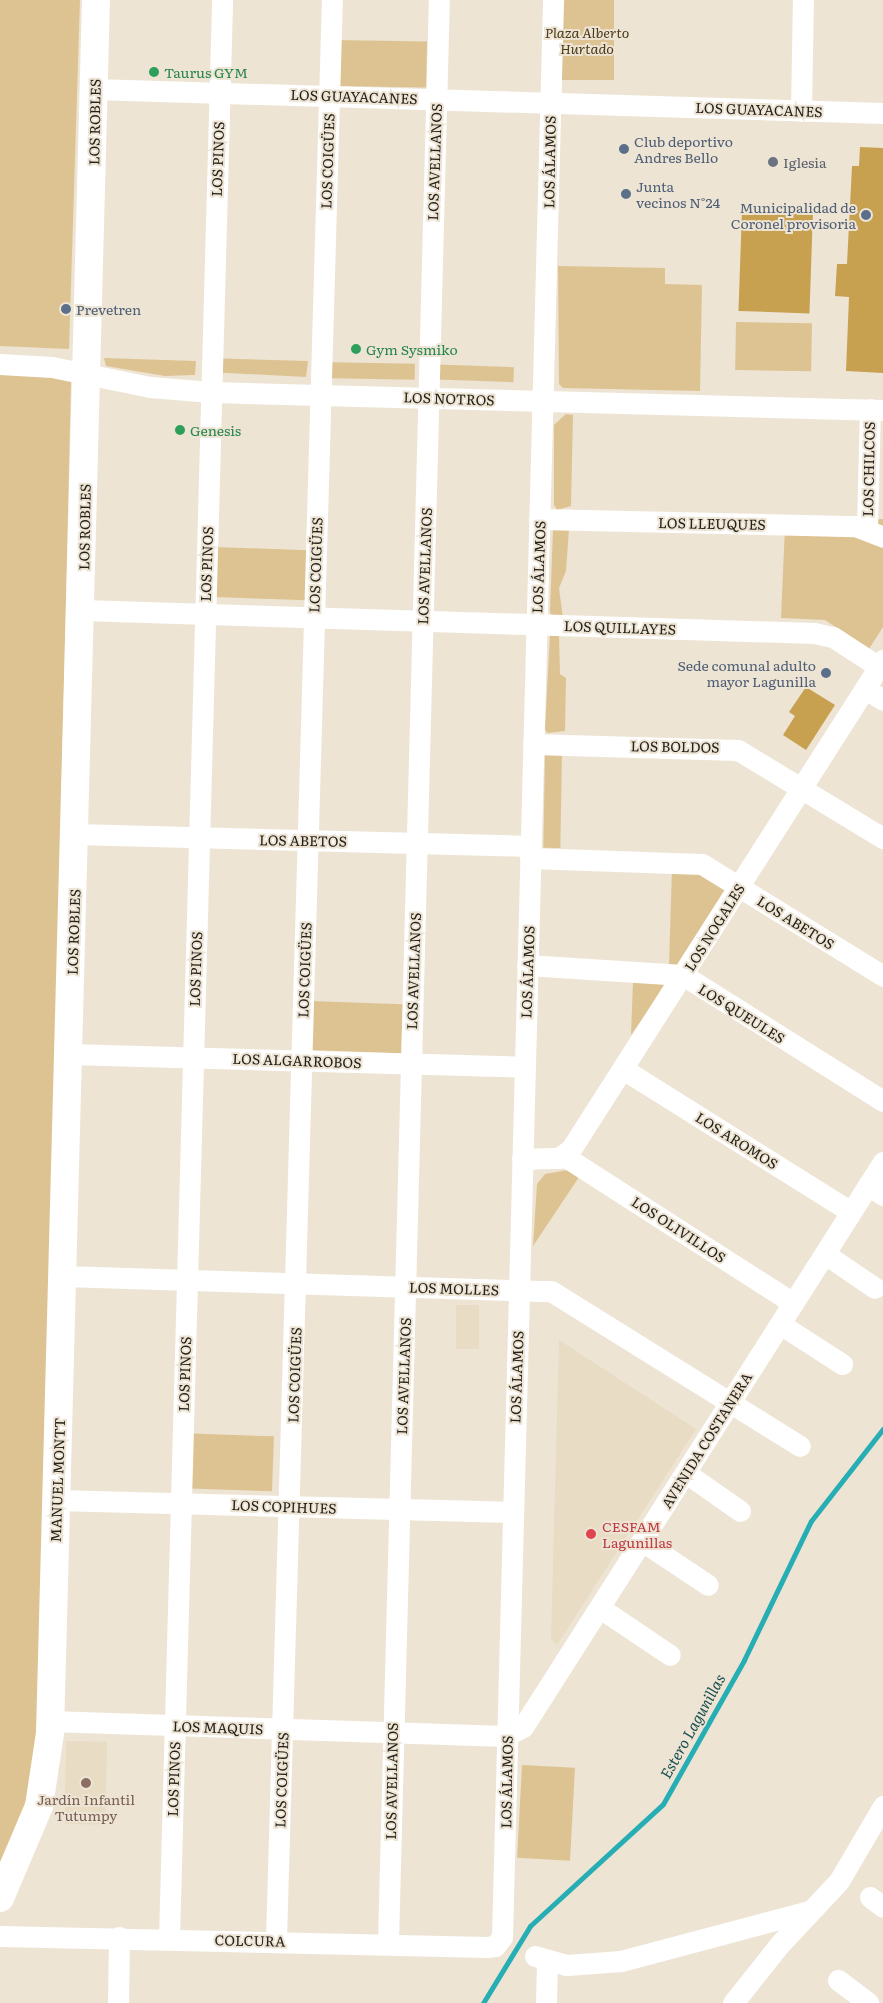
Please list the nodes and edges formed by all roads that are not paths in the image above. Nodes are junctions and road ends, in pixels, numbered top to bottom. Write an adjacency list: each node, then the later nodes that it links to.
1 (96, 0): 7 (main road, LOS ROBLES)
2 (222, 0): 8 (street, LOS PINOS)
3 (332, 0): 9 (street, LOS COIGÜES)
4 (439, 0): 10 (street, LOS AVELLANOS)
5 (553, 0): 11 (street, LOS ÁLAMOS)
6 (803, 0): 12 (street)
7 (94, 88): 8 (street, LOS GUAYACANES); 15 (main road, LOS ROBLES)
8 (219, 92): 9 (street, LOS GUAYACANES); 16 (street, LOS PINOS)
9 (329, 96): 10 (street, LOS GUAYACANES); 17 (street, LOS COIGÜES)
10 (436, 99): 11 (street, LOS GUAYACANES); 18 (street, LOS AVELLANOS)
11 (550, 102): 12 (street, LOS GUAYACANES); 19 (street, LOS ÁLAMOS)
12 (800, 110): 13 (street, LOS GUAYACANES)
13 (883, 113)
14 (8, 364): 15 (street, LOS NOTROS)
15 (87, 373): 16 (street, LOS NOTROS); 23 (main road, LOS ROBLES)
16 (211, 392): 17 (street, LOS NOTROS); 24 (street, LOS PINOS)
17 (320, 395): 18 (street, LOS NOTROS); 25 (street, LOS COIGÜES)
18 (428, 398): 19 (street, LOS NOTROS); 26 (street, LOS AVELLANOS)
19 (542, 401): 20 (street, LOS NOTROS); 21 (street, LOS ÁLAMOS)
20 (876, 410): 22 (street, LOS CHILCOS)
21 (539, 519): 22 (street, LOS LLEUQUES); 27 (street, LOS ÁLAMOS)
22 (875, 533)
23 (82, 610): 24 (street, LOS QUILLAYES); 33 (main road, LOS ROBLES)
24 (205, 614): 25 (street, LOS QUILLAYES); 34 (street, LOS PINOS)
25 (314, 617): 26 (street, LOS QUILLAYES); 36 (street, LOS COIGÜES)
26 (422, 621): 27 (street, LOS QUILLAYES); 37 (street, LOS AVELLANOS)
27 (536, 624): 28 (street, LOS QUILLAYES); 31 (street, LOS ÁLAMOS)
28 (881, 663): 29 (street, LOS NOGALES)
29 (865, 689): 30 (street); 32 (street, LOS NOGALES)
30 (883, 700)
31 (533, 744): 32 (street, LOS BOLDOS); 38 (street, LOS ÁLAMOS)
32 (802, 787): 35 (street, LOS BOLDOS); 39 (street, LOS NOGALES)
33 (75, 834): 34 (street, LOS ABETOS); 43 (main road, LOS ROBLES)
34 (199, 837): 36 (street, LOS ABETOS); 44 (street, LOS PINOS)
35 (883, 838)
36 (308, 840): 37 (street, LOS ABETOS); 45 (street, LOS COIGÜES)
37 (416, 843): 38 (street, LOS ABETOS); 46 (street, LOS AVELLANOS)
38 (530, 852): 39 (street, LOS ABETOS); 40 (street, LOS ÁLAMOS)
39 (740, 886): 41 (street, LOS NOGALES); 42 (street, LOS ABETOS)
40 (527, 965): 41 (street, LOS QUEULES); 47 (street, LOS ÁLAMOS)
41 (683, 975): 48 (street, LOS NOGALES); 49 (street, LOS QUEULES)
42 (883, 976)
43 (69, 1054): 44 (street, LOS ALGARROBOS); 56 (main road, MANUEL MONTT)
44 (193, 1057): 45 (street, LOS ALGARROBOS); 57 (street, LOS PINOS)
45 (301, 1061): 46 (street, LOS ALGARROBOS); 58 (street, LOS COIGÜES)
46 (410, 1064): 47 (street, LOS ALGARROBOS); 59 (street, LOS AVELLANOS)
47 (524, 1067): 51 (street, LOS ÁLAMOS)
48 (623, 1069): 50 (street, LOS NOGALES); 54 (street, LOS AROMOS)
49 (883, 1101)
50 (564, 1156): 51 (street); 62 (street, LOS OLIVILLOS)
51 (522, 1159): 61 (street, LOS ÁLAMOS)
52 (883, 1162): 53 (street, AVENIDA COSTANERA)
53 (876, 1190): 54 (street, AVENIDA COSTANERA)
54 (851, 1212): 55 (street, AVENIDA COSTANERA)
55 (824, 1254): 60 (street); 62 (street, AVENIDA COSTANERA)
56 (63, 1276): 57 (street, LOS MOLLES); 68 (main road, MANUEL MONTT)
57 (187, 1281): 58 (street, LOS MOLLES); 69 (street, LOS PINOS)
58 (297, 1284): 59 (street, LOS MOLLES); 70 (street, LOS COIGÜES)
59 (406, 1287): 61 (street, LOS MOLLES); 71 (street, LOS AVELLANOS)
60 (875, 1288)
61 (518, 1290): 65 (street, LOS MOLLES); 73 (street, LOS ÁLAMOS)
62 (793, 1303): 63 (street, AVENIDA COSTANERA)
63 (780, 1324): 64 (street); 65 (street, AVENIDA COSTANERA)
64 (842, 1364)
65 (731, 1402): 66 (street, LOS MOLLES); 67 (street, AVENIDA COSTANERA)
66 (800, 1446)
67 (686, 1472): 72 (street); 74 (street, AVENIDA COSTANERA)
68 (56, 1500): 69 (street, LOS COPIHUES); 78 (main road, MANUEL MONTT)
69 (181, 1503): 70 (street, LOS COPIHUES); 79 (street, LOS PINOS)
70 (289, 1506): 71 (street, LOS COPIHUES); 80 (street, LOS COIGÜES)
71 (398, 1509): 73 (street, LOS COPIHUES); 81 (street, LOS AVELLANOS)
72 (740, 1511)
73 (512, 1512): 82 (street, LOS ÁLAMOS)
74 (642, 1541): 75 (street); 76 (street, AVENIDA COSTANERA)
75 (708, 1585)
76 (600, 1608): 77 (street); 82 (street, AVENIDA COSTANERA)
77 (670, 1655)
78 (50, 1721): 79 (street, LOS MAQUIS); 84 (main road, MANUEL MONTT)
79 (174, 1725): 80 (street, LOS MAQUIS); 88 (street, LOS PINOS)
80 (282, 1729): 81 (street, LOS MAQUIS); 89 (street, LOS COIGÜES)
81 (392, 1732): 82 (street, LOS MAQUIS); 90 (street, LOS AVELLANOS)
82 (506, 1736): 91 (street, LOS ÁLAMOS)
83 (883, 1806): 85 (street)
84 (0, 1898)
85 (809, 1911): 94 (street); 95 (street)
86 (0, 1936): 87 (street, COLCURA)
87 (119, 1937): 88 (street, COLCURA); 93 (street)
88 (169, 1938): 89 (street, COLCURA)
89 (276, 1940): 90 (street, COLCURA)
90 (388, 1942): 91 (street, COLCURA)
91 (498, 1943)
92 (838, 1980): 96 (street)
93 (118, 2003)
94 (546, 2003)
95 (733, 2003)
96 (868, 2003)

